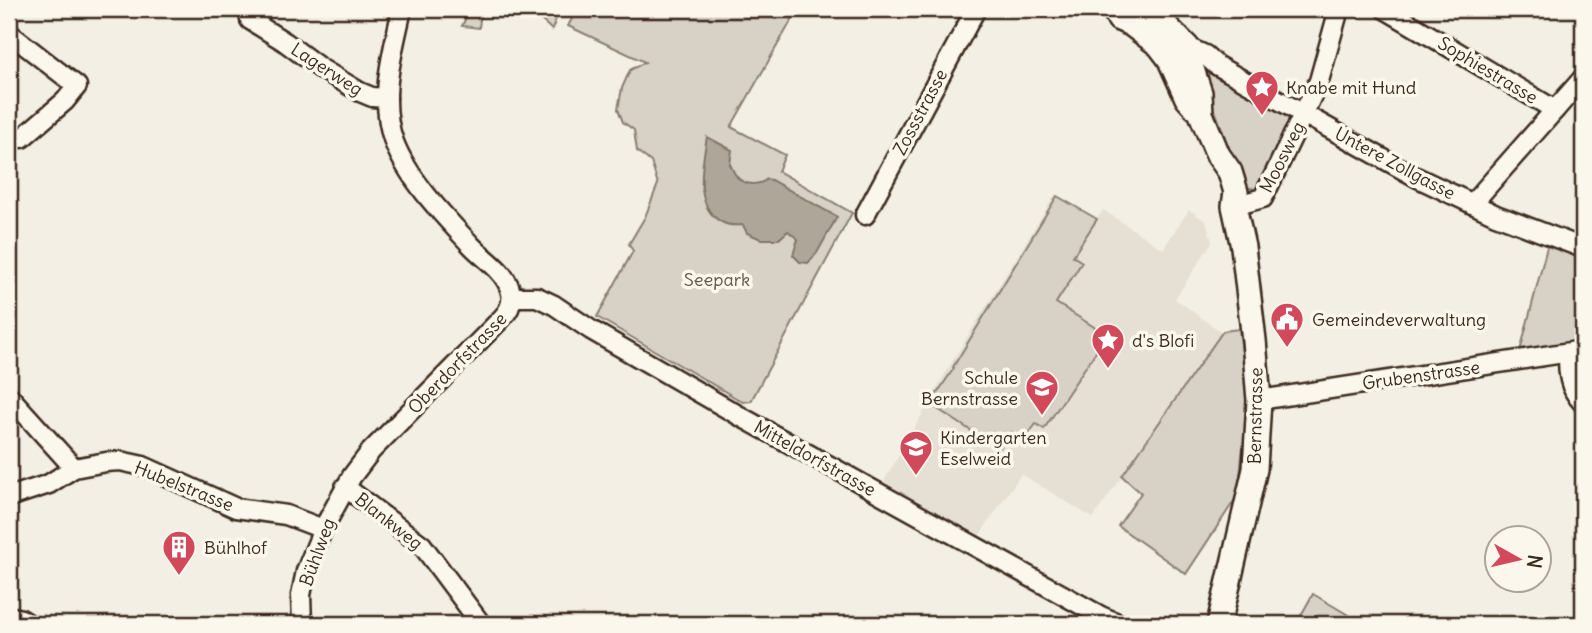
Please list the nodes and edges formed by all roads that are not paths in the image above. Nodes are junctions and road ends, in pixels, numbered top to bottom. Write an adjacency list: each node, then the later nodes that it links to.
1 (264, 9): 10 (street, Lagerweg)
2 (402, 9): 10 (street, Oberdorfstrasse)
3 (976, 9): 16 (street, Zossstrasse)
4 (1339, 9): 12 (street, Moosweg)
5 (1385, 9): 11 (street, Sophiestrasse)
6 (1136, 12): 8 (main road, Bernstrasse)
7 (9, 33): 13 (street)
8 (1182, 56): 12 (street, Untere Zollgasse); 15 (main road, Bernstrasse)
9 (1583, 78): 11 (street)
10 (387, 98): 18 (street, Oberdorfstrasse)
11 (1555, 110): 14 (street)
12 (1304, 114): 14 (street, Untere Zollgasse); 15 (street, Moosweg)
13 (22, 138)
14 (1472, 204): 17 (street, Untere Zollgasse)
15 (1234, 206): 21 (main road, Bernstrasse)
16 (865, 215)
17 (1583, 248)
18 (512, 297): 24 (street, Oberdorfstrasse); 31 (street, Mitteldorfstrasse)
19 (1576, 351): 21 (street, Grubenstrasse); 22 (street)
20 (9, 396): 23 (street)
21 (1259, 400): 32 (main road, Bernstrasse)
22 (1583, 403)
23 (74, 468): 25 (street, Hubelstrasse); 26 (street, Hubelstrasse)
24 (345, 487): 26 (street, Bühlweg); 30 (street, Blankweg)
25 (9, 497)
26 (323, 529): 28 (street, Bühlweg)
27 (9, 616): 29 (street)
28 (302, 623)
29 (29, 624)
30 (481, 624)
31 (1120, 624)
32 (1219, 624)

